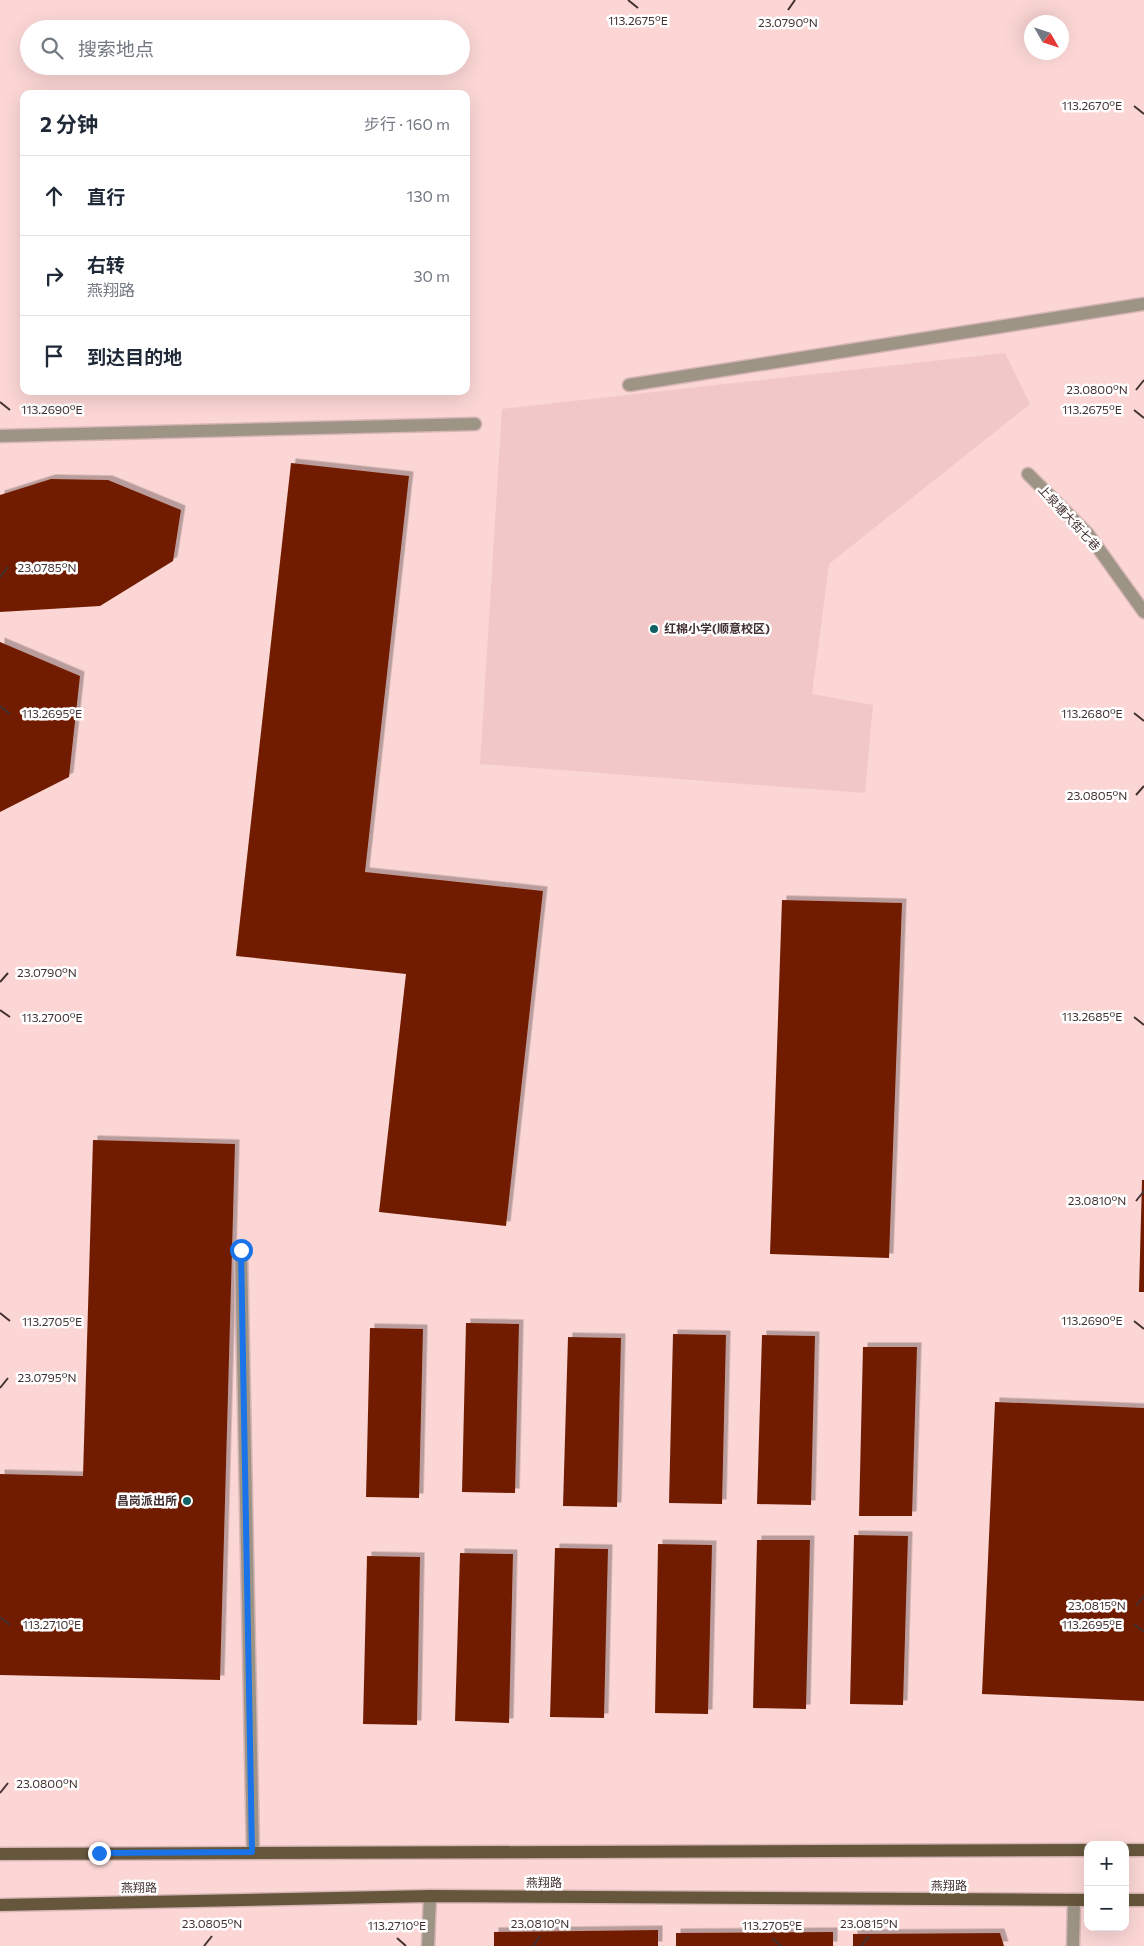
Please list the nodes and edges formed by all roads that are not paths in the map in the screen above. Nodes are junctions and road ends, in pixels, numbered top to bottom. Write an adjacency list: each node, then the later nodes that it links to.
1 (1144, 304): 2 (street)
2 (629, 385)
3 (475, 424): 4 (street)
4 (0, 436)
5 (1028, 474): 6 (street, 上泉塘大街七巷)
6 (1144, 612)
7 (241, 1250): 11 (street)
8 (1084, 1850): 11 (main road)
9 (1129, 1850): 10 (main road)
10 (1144, 1850)
11 (252, 1852): 12 (main road)
12 (0, 1854)
13 (430, 1896): 14 (main road, 燕翔路); 18 (main road, 燕翔路); 19 (street)
14 (1074, 1900): 15 (main road, 燕翔路); 20 (street)
15 (1084, 1900)
16 (1129, 1900): 17 (main road)
17 (1144, 1900)
18 (0, 1904)
19 (428, 1946)
20 (1073, 1946)

